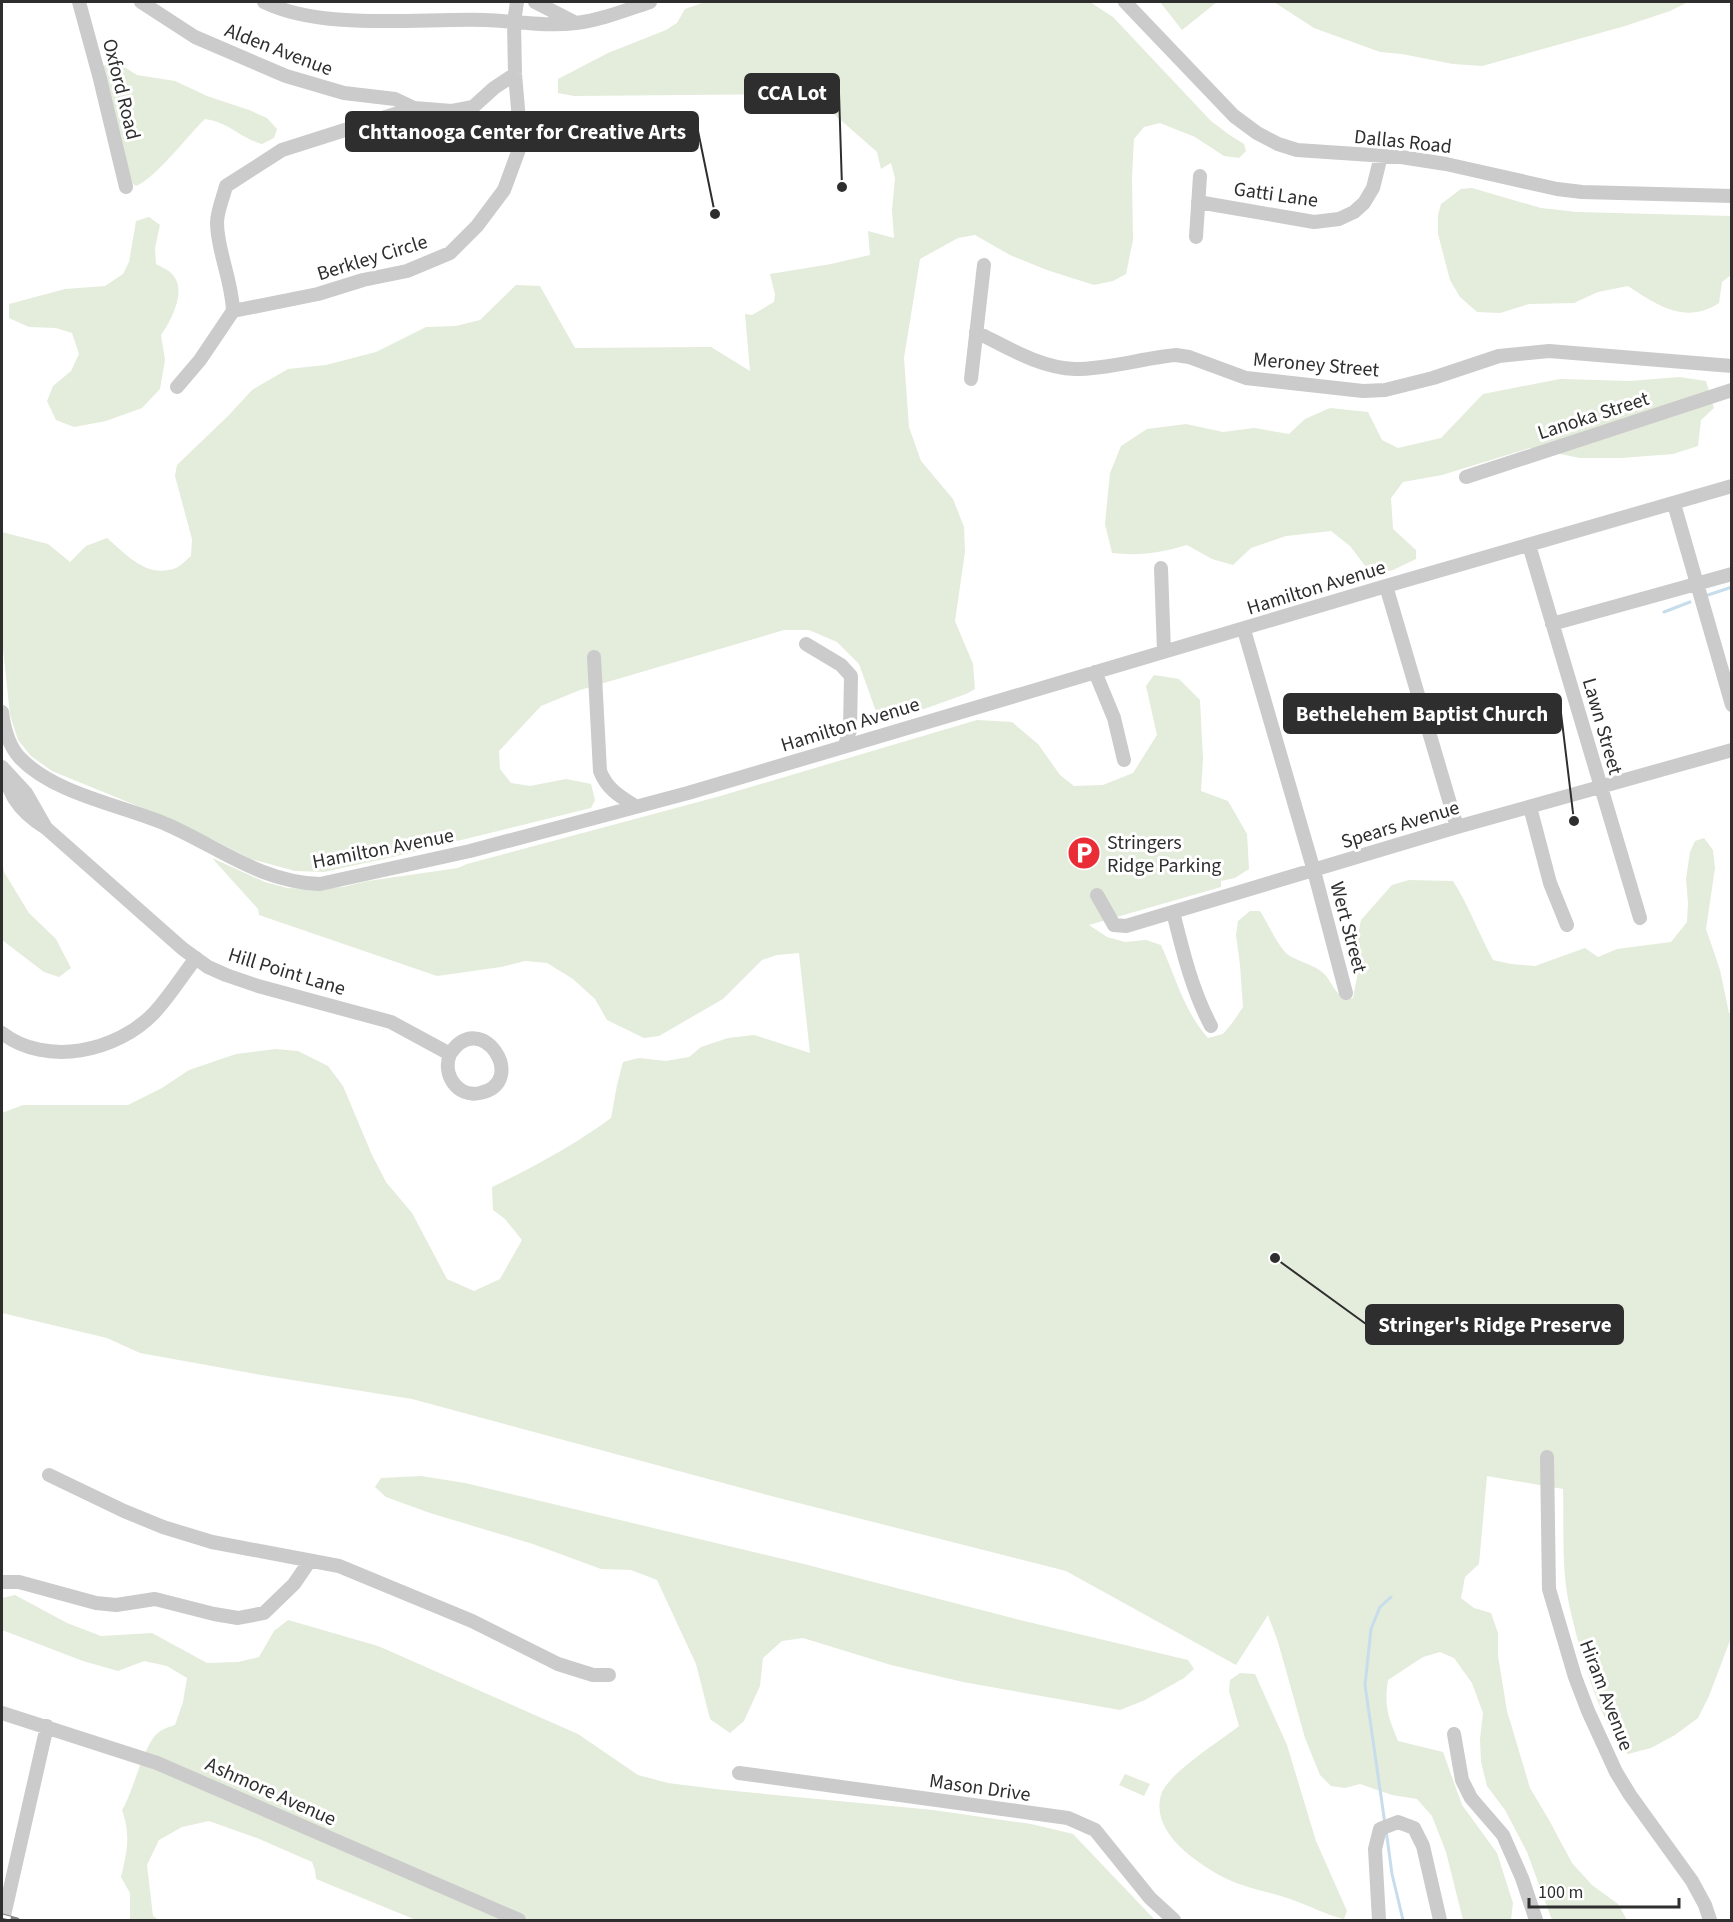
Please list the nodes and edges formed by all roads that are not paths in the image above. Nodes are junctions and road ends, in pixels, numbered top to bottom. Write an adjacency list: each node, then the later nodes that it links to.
1 (79, 2): 14 (street, Oxford Road)
2 (141, 2): 11 (street, Alden Avenue)
3 (264, 2): 8 (street)
4 (517, 2): 8 (street, Berkley Circle)
5 (536, 2): 9 (street)
6 (650, 2): 9 (street)
7 (1125, 2): 12 (street, Dallas Road)
8 (514, 22): 9 (street); 10 (street, Berkley Circle)
9 (576, 23)
10 (515, 74): 11 (street); 19 (street, Berkley Circle)
11 (414, 108): 19 (street)
12 (1381, 156): 15 (street, Dallas Road); 16 (street, Gatti Lane)
13 (1200, 176): 16 (street)
14 (126, 187)
15 (1731, 196)
16 (1198, 202): 17 (street)
17 (1196, 237)
18 (984, 265): 20 (street)
19 (233, 311): 23 (street)
20 (976, 332): 21 (street, Meroney Street); 22 (street)
21 (1731, 366)
22 (971, 379)
23 (177, 387)
24 (1731, 390): 25 (street, Lanoka Street)
25 (1466, 477)
26 (1731, 486): 27 (street, Hamilton Avenue)
27 (1674, 504): 28 (street, Hamilton Avenue); 31 (street)
28 (1529, 545): 32 (street, Hamilton Avenue); 33 (street, Lawn Street)
29 (1161, 568): 36 (street)
30 (1731, 574): 31 (street)
31 (1697, 584): 33 (street); 39 (street)
32 (1386, 586): 34 (street, Hamilton Avenue); 51 (street)
33 (1552, 624): 48 (street, Lawn Street)
34 (1244, 630): 36 (street, Hamilton Avenue); 52 (street, Wert Street)
35 (806, 644): 42 (street)
36 (1164, 652): 38 (street, Hamilton Avenue)
37 (594, 657): 49 (street)
38 (1095, 672): 42 (street, Hamilton Avenue); 45 (street)
39 (1731, 705)
40 (2, 712): 41 (street)
41 (3, 733): 44 (street, Hamilton Avenue)
42 (845, 745): 49 (street, Hamilton Avenue)
43 (1731, 750): 48 (street, Spears Avenue)
44 (8, 752): 49 (street, Hamilton Avenue)
45 (1124, 760)
46 (2, 767): 47 (street, Hill Point Lane)
47 (7, 780): 57 (street, Hill Point Lane)
48 (1600, 787): 50 (street, Spears Avenue); 55 (street, Lawn Street)
49 (635, 806)
50 (1530, 807): 51 (street, Spears Avenue); 56 (street)
51 (1457, 827): 52 (street, Spears Avenue)
52 (1314, 871): 54 (street, Spears Avenue); 58 (street, Wert Street)
53 (1097, 895): 54 (street, Spears Avenue)
54 (1173, 912): 59 (street)
55 (1640, 918)
56 (1567, 925)
57 (196, 958): 60 (street); 61 (street, Hill Point Lane)
58 (1346, 993)
59 (1211, 1026)
60 (2, 1033)
61 (450, 1054): 61 (street)
62 (1547, 1457): 77 (street, Hiram Avenue)
63 (49, 1475): 64 (street)
64 (309, 1562): 65 (street); 66 (street)
65 (2, 1582)
66 (609, 1675)
67 (2, 1713): 68 (street, Ashmore Avenue)
68 (47, 1726): 71 (street); 72 (street, Ashmore Avenue)
69 (1454, 1734): 76 (street)
70 (739, 1773): 73 (street, Mason Drive)
71 (3, 1920)
72 (519, 1920)
73 (1174, 1920)
74 (1379, 1920): 75 (street)
75 (1440, 1920)
76 (1536, 1920)
77 (1710, 1920)

